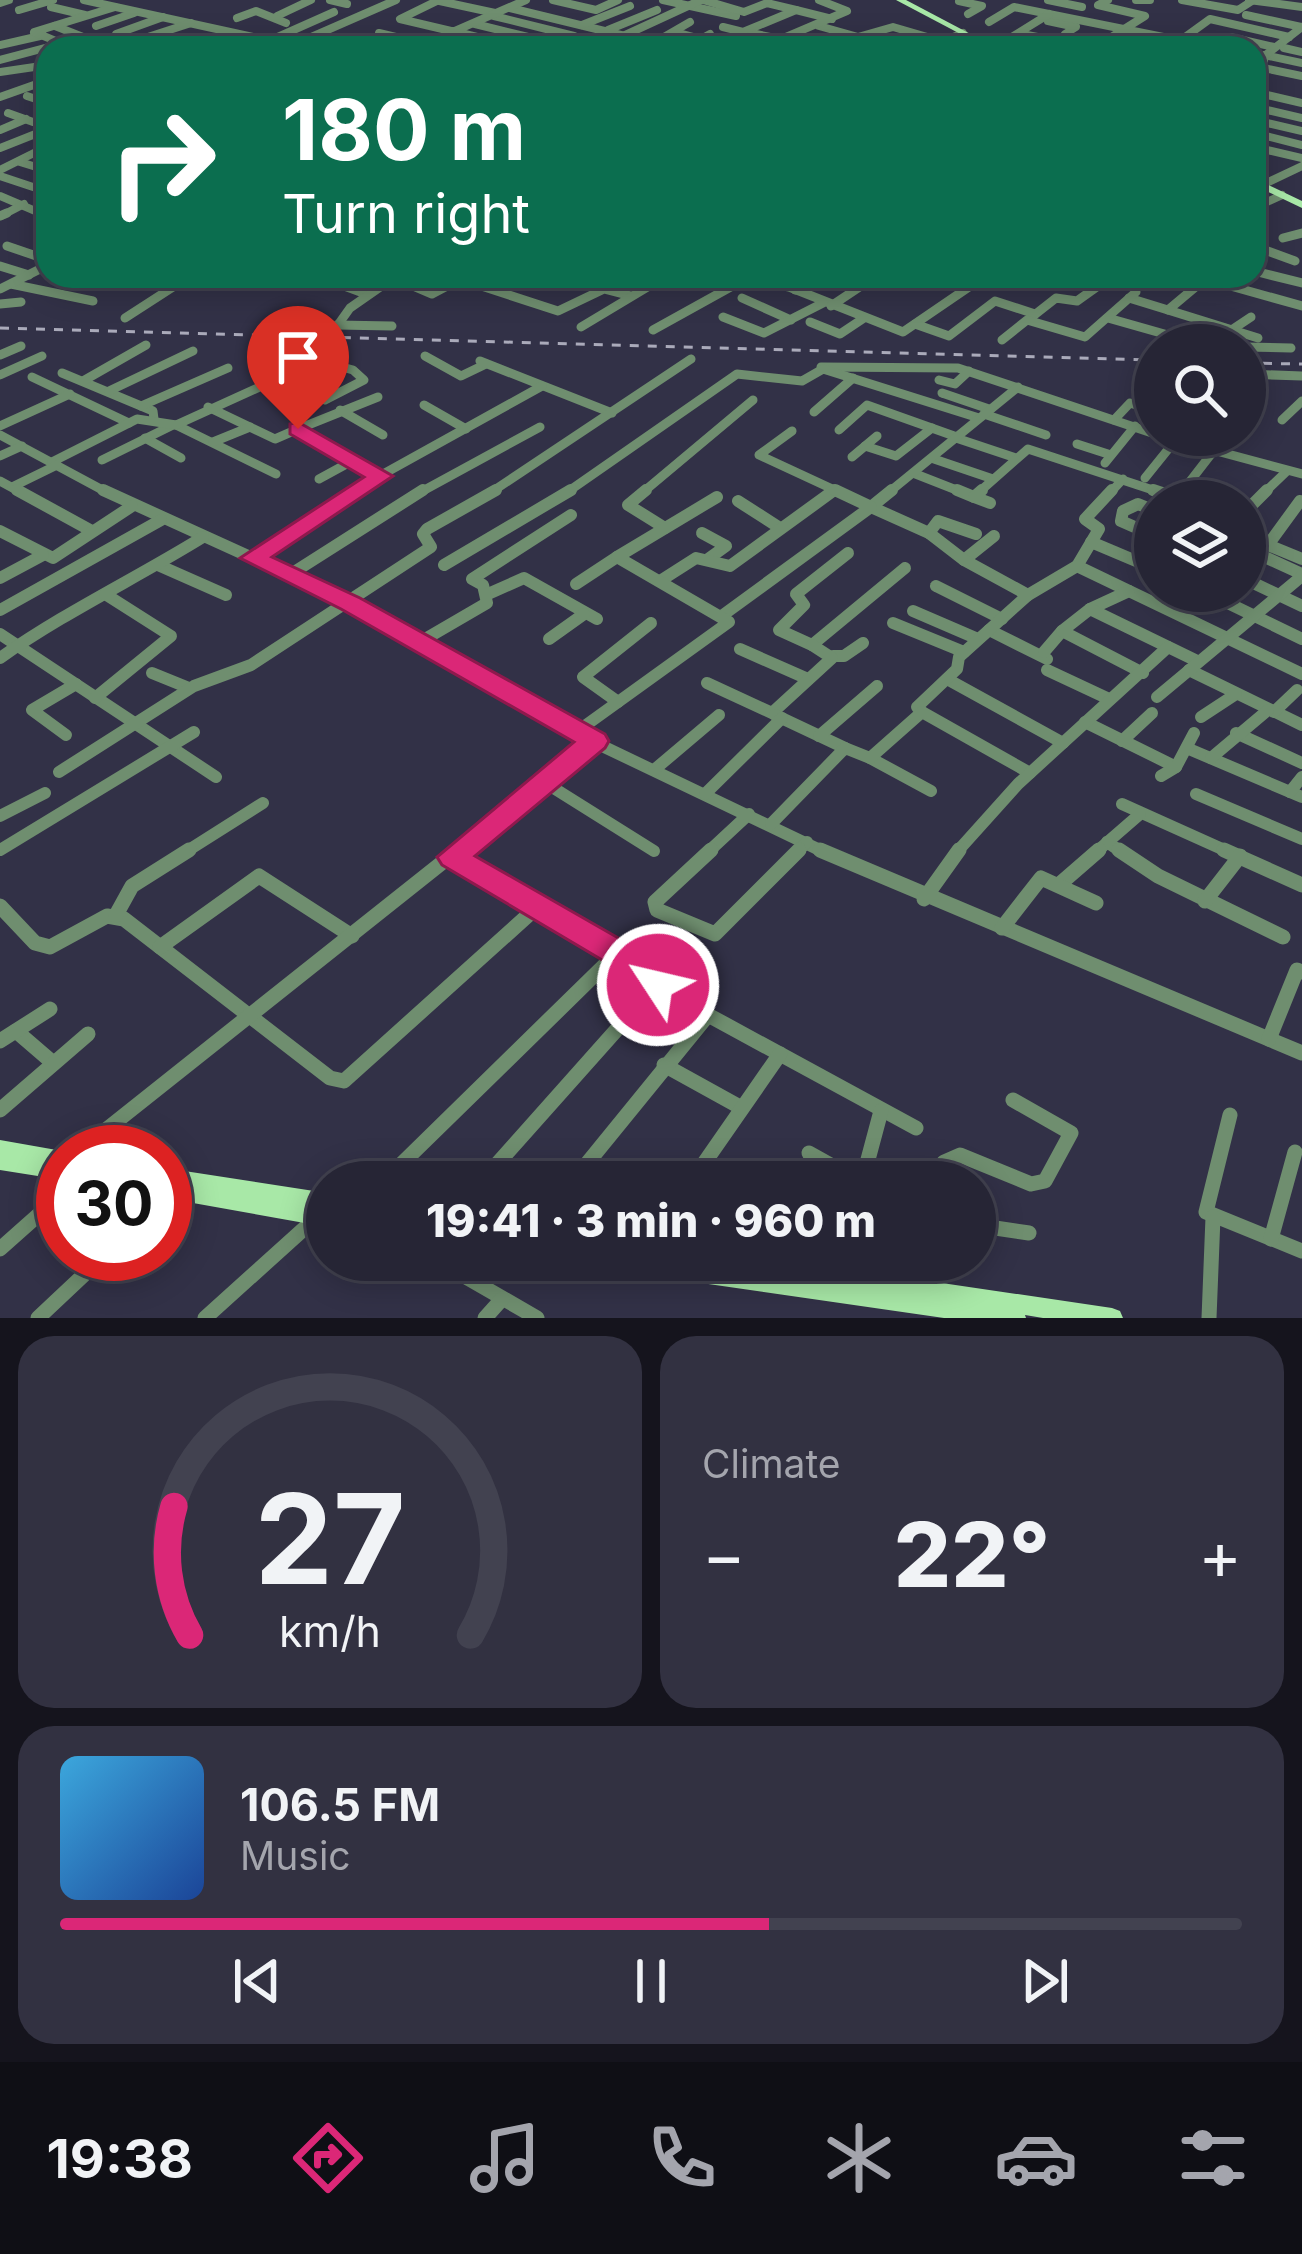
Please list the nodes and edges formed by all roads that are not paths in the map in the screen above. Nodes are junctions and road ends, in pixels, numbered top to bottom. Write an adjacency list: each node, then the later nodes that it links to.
1 (9, 0): 23 (street)
2 (85, 0): 32 (street)
3 (154, 0): 38 (street)
4 (291, 0): 24 (street)
5 (330, 0): 29 (street)
6 (364, 0): 30 (street)
7 (396, 0): 30 (street)
8 (438, 0): 43 (street); 75 (street)
9 (553, 0): 39 (street)
10 (618, 0): 39 (street)
11 (663, 0): 34 (street)
12 (702, 0): 31 (street); 34 (street)
13 (733, 0): 31 (street)
14 (818, 0): 26 (street); 55 (street)
15 (900, 0): 77 (main road)
16 (1049, 0): 35 (street)
17 (1107, 0): 68 (street)
18 (1136, 0): 19 (street)
19 (1150, 0)
20 (1182, 0): 21 (street)
21 (1250, 0): 36 (street)
22 (959, 1): 27 (street)
23 (0, 2)
24 (306, 2): 50 (street); 57 (street)
25 (517, 2): 43 (street); 64 (street)
26 (766, 2): 31 (street); 40 (street)
27 (976, 2): 46 (street)
28 (52, 3): 37 (street); 49 (street)
29 (347, 4)
30 (386, 4): 89 (street)
31 (720, 5): 41 (street)
32 (116, 6): 38 (street); 49 (street)
33 (630, 6): 44 (street)
34 (685, 6): 41 (street); 45 (street)
35 (1082, 7)
36 (1302, 8)
37 (19, 10)
38 (135, 10): 52 (street); 65 (street)
39 (596, 10): 44 (street)
40 (796, 10): 55 (street); 76 (street)
41 (703, 11): 51 (street)
42 (30, 14): 63 (street)
43 (494, 14): 62 (street); 94 (street)
44 (613, 14): 64 (street)
45 (657, 14): 69 (street); 70 (street); 73 (street)
46 (968, 14)
47 (1049, 14): 56 (street); 59 (street); 68 (street)
48 (1246, 15): 113 (street)
49 (88, 16): 63 (street)
50 (277, 16): 54 (street); 61 (street)
51 (736, 16)
52 (164, 17): 60 (street); 84 (street)
53 (295, 17): 57 (street)
54 (236, 18)
55 (832, 19): 67 (street)
56 (1040, 20): 80 (street); 81 (street)
57 (314, 22): 88 (street)
58 (390, 22): 75 (street)
59 (989, 22)
60 (192, 23): 78 (street); 87 (street)
61 (286, 23)
62 (472, 23): 75 (street); 93 (street)
63 (58, 24): 82 (street); 83 (street)
64 (582, 25): 69 (street)
65 (96, 26)
66 (723, 26): 76 (street)
67 (819, 26): 102 (street); 103 (street)
68 (1127, 27): 110 (street); 111 (street)
69 (606, 31): 95 (street)
70 (635, 31): 95 (street); 96 (street)
71 (0, 32): 72 (street)
72 (26, 32)
73 (675, 32): 97 (street); 98 (street)
74 (380, 33): 90 (street)
75 (450, 33): 91 (street); 92 (street)
76 (747, 33): 100 (street); 101 (street)
77 (963, 33): 106 (street); 107 (main road)
78 (158, 34): 85 (street); 86 (street)
79 (710, 34): 99 (street)
80 (1022, 34): 108 (street); 109 (street)
81 (1065, 34)
82 (40, 35): 115 (street)
83 (85, 36)
84 (122, 36)
85 (152, 36)
86 (166, 36)
87 (239, 36)
88 (285, 36)
89 (314, 36)
90 (389, 36)
91 (443, 36)
92 (464, 36)
93 (522, 36)
94 (574, 36)
95 (625, 36)
96 (656, 36)
97 (668, 36)
98 (688, 36)
99 (707, 36)
100 (742, 36)
101 (759, 36)
102 (792, 36)
103 (852, 36)
104 (858, 36): 105 (street)
105 (922, 36)
106 (955, 36)
107 (969, 36)
108 (1018, 36)
109 (1032, 36)
110 (1114, 36)
111 (1164, 36)
112 (1186, 36): 113 (street)
113 (1290, 36): 114 (street); 117 (street)
114 (1302, 37)
115 (0, 45)
116 (36, 53): 118 (street)
117 (1267, 55): 122 (street); 122 (street)
118 (0, 61): 121 (street)
119 (36, 66): 121 (street)
120 (1266, 67): 122 (street)
121 (13, 69): 123 (street)
122 (1301, 69): 128 (street)
123 (0, 72)
124 (36, 87): 126 (street)
125 (36, 91): 129 (street)
126 (14, 92): 129 (street); 133 (street)
127 (1266, 94): 128 (street)
128 (1271, 95): 131 (street); 132 (street)
129 (26, 96): 130 (street); 133 (street)
130 (36, 99)
131 (1266, 99)
132 (1302, 103)
133 (3, 105): 136 (street)
134 (1266, 110): 135 (street)
135 (1302, 118)
136 (26, 119): 137 (street); 139 (street)
137 (36, 119)
138 (1266, 123): 140 (street)
139 (0, 130)
140 (1302, 131)
141 (36, 134): 144 (street)
142 (1266, 137): 143 (street)
143 (1302, 145)
144 (0, 148)
145 (1266, 151): 148 (street)
146 (36, 153): 147 (street)
147 (20, 162): 149 (street); 150 (street)
148 (1302, 162): 151 (street)
149 (36, 167)
150 (0, 171): 153 (street)
151 (1266, 179)
152 (1266, 187): 154 (main road)
153 (36, 188)
154 (1282, 195): 156 (street); 158 (main road)
155 (0, 196): 157 (street)
156 (1266, 202)
157 (24, 204): 159 (street); 160 (street)
158 (1302, 205)
159 (36, 210)
160 (0, 216)
161 (1299, 230): 162 (street)
162 (1282, 238)
163 (7, 246): 165 (street)
164 (1266, 250): 166 (street)
165 (36, 257)
166 (1295, 261)
167 (2, 268): 170 (street)
168 (36, 270): 170 (street)
169 (1266, 274): 171 (street)
170 (29, 275): 172 (street)
171 (1302, 283)
172 (11, 284): 186 (street); 191 (street)
173 (171, 288): 200 (street)
174 (350, 288): 188 (street)
175 (375, 288): 188 (street)
176 (493, 288): 189 (street)
177 (645, 288): 189 (street)
178 (727, 288): 212 (street)
179 (787, 288): 187 (street)
180 (798, 288): 187 (street)
181 (855, 288): 192 (street)
182 (967, 288): 205 (street)
183 (1094, 288): 198 (street)
184 (1190, 288): 196 (street)
185 (1236, 288): 195 (street)
186 (0, 289)
187 (795, 290): 192 (street)
188 (366, 294): 208 (street)
189 (631, 296): 211 (street)
190 (742, 298): 203 (street)
191 (93, 301)
192 (827, 304): 201 (street); 203 (street)
193 (0, 306): 194 (street)
194 (20, 306)
195 (1302, 306)
196 (1168, 310): 202 (street); 206 (street)
197 (722, 317): 203 (street)
198 (1031, 317): 202 (street); 205 (street); 213 (street)
199 (1251, 317): 207 (street)
200 (125, 318)
201 (864, 318): 204 (street); 205 (street)
202 (1108, 319): 210 (street)
203 (791, 320)
204 (810, 322)
205 (914, 324)
206 (1216, 324)
207 (1240, 324)
208 (337, 325): 209 (street); 223 (street)
209 (392, 326)
210 (1134, 326)
211 (581, 327)
212 (653, 330)
213 (1002, 340)
214 (146, 344): 234 (street)
215 (1296, 344): 216 (street)
216 (1266, 345)
217 (21, 346): 219 (street)
218 (193, 351): 237 (street)
219 (0, 355)
220 (42, 356): 228 (street)
221 (424, 356): 235 (street)
222 (691, 359): 252 (street)
223 (316, 360): 242 (street); 249 (street)
224 (228, 368): 248 (street)
225 (822, 369): 226 (street); 232 (street); 342 (street)
226 (969, 371): 233 (street); 236 (street)
227 (62, 373): 234 (street)
228 (0, 375)
229 (1266, 375): 230 (street)
230 (1302, 376)
231 (32, 377): 239 (street)
232 (853, 378): 251 (street); 253 (street)
233 (938, 380)
234 (87, 382): 237 (street); 239 (street)
235 (542, 386): 252 (street); 263 (street)
236 (1018, 387): 253 (street); 255 (street)
237 (109, 391): 248 (street)
238 (942, 393): 253 (street)
239 (69, 394): 257 (street); 270 (street)
240 (880, 394): 246 (street)
241 (378, 398): 250 (street)
242 (325, 400)
243 (753, 400): 315 (street)
244 (1302, 401): 256 (street)
245 (424, 405): 263 (street)
246 (867, 405): 264 (street); 266 (street)
247 (1134, 405): 255 (street)
248 (141, 406): 254 (street)
249 (214, 407): 258 (street); 260 (street)
250 (340, 410): 265 (street); 269 (street)
251 (814, 412)
252 (613, 413): 353 (street)
253 (984, 414): 272 (street); 278 (street)
254 (154, 419): 257 (street); 258 (street)
255 (1114, 420): 259 (street)
256 (1282, 420)
257 (129, 423): 288 (street)
258 (174, 425): 268 (street); 273 (street)
259 (1134, 426)
260 (250, 427): 265 (street); 274 (street)
261 (540, 427): 339 (street)
262 (1134, 427): 275 (street)
263 (466, 428): 293 (street)
264 (932, 428): 272 (street); 276 (street)
265 (298, 429): 287 (street)
266 (839, 430)
267 (792, 431): 302 (street)
268 (196, 435): 274 (street); 277 (street)
269 (382, 435)
270 (6, 436): 279 (street); 288 (street)
271 (877, 436): 276 (street)
272 (957, 437): 278 (street); 285 (street)
273 (145, 439): 277 (street); 286 (street)
274 (212, 443): 290 (street)
275 (1076, 444)
276 (866, 446): 283 (street)
277 (166, 450): 284 (street)
278 (1021, 453): 296 (street); 297 (street)
279 (0, 456)
280 (1163, 456): 294 (street)
281 (1210, 456): 298 (street)
282 (1224, 456): 289 (street)
283 (852, 457)
284 (181, 458)
285 (934, 459): 291 (street); 296 (street)
286 (102, 460)
287 (352, 460): 293 (street); 295 (street)
288 (54, 464): 301 (street); 309 (street)
289 (1286, 471): 292 (street); 303 (street)
290 (276, 473)
291 (913, 473): 305 (street); 311 (street)
292 (1302, 474)
293 (381, 476): 330 (street)
294 (1145, 478)
295 (319, 479)
296 (993, 479): 305 (street)
297 (1123, 479): 300 (street); 324 (street)
298 (1191, 480)
299 (0, 481): 301 (street)
300 (1134, 483)
301 (12, 488): 317 (street)
302 (833, 491): 311 (street); 316 (street)
303 (1266, 491)
304 (717, 496): 315 (street)
305 (974, 496): 308 (street)
306 (738, 501): 316 (street)
307 (1300, 501): 333 (street)
308 (990, 503)
309 (132, 506): 313 (street); 317 (street)
310 (1134, 506): 314 (street)
311 (871, 507): 320 (street); 359 (street)
312 (571, 515): 342 (street)
313 (161, 520): 323 (street); 356 (street)
314 (1134, 526)
315 (664, 528): 329 (street)
316 (781, 528): 327 (street)
317 (90, 530): 328 (street)
318 (0, 532): 328 (street)
319 (702, 533): 325 (street)
320 (928, 533): 321 (street); 334 (street)
321 (976, 534)
322 (994, 536): 334 (street)
323 (203, 537): 330 (street); 336 (street)
324 (1091, 542): 335 (street); 337 (street)
325 (725, 546): 327 (street); 332 (street)
326 (848, 553): 372 (street)
327 (746, 554): 332 (street)
328 (43, 555): 341 (street)
329 (616, 557): 343 (street); 344 (street)
330 (253, 558): 339 (street)
331 (1266, 558): 340 (street)
332 (708, 559): 343 (street)
333 (1302, 559)
334 (964, 560): 351 (street)
335 (1134, 560)
336 (158, 566): 349 (street); 350 (street)
337 (1077, 566): 347 (street); 351 (street)
338 (904, 568): 372 (street)
339 (291, 574): 353 (street)
340 (1302, 575): 352 (street)
341 (0, 578)
342 (472, 579): 348 (street)
343 (660, 581): 359 (street)
344 (576, 584)
345 (936, 586): 361 (street)
346 (1266, 589): 352 (street)
347 (1129, 591): 355 (street); 368 (street)
348 (488, 594): 367 (street); 370 (street)
349 (106, 595): 373 (street); 393 (street)
350 (226, 595)
351 (1028, 595): 361 (street)
352 (1281, 596): 354 (street); 360 (street)
353 (350, 603): 370 (street); 389 (street)
354 (1302, 606)
355 (1090, 609): 364 (street); 374 (street)
356 (0, 610)
357 (913, 611): 365 (street)
358 (1244, 612): 360 (street)
359 (724, 615): 395 (street)
360 (1254, 617): 368 (street); 369 (street)
361 (1002, 619): 365 (street)
362 (651, 623): 395 (street)
363 (893, 623): 376 (street)
364 (1062, 631): 379 (street); 382 (street)
365 (983, 635): 376 (street); 379 (street)
366 (2, 637): 373 (street)
367 (549, 639)
368 (1225, 639): 380 (street); 383 (street)
369 (1302, 639)
370 (420, 642): 408 (street)
371 (863, 644): 377 (street)
372 (812, 645): 377 (street)
373 (19, 647): 378 (street); 387 (street)
374 (1168, 647): 380 (street); 382 (street)
375 (740, 649): 384 (street)
376 (964, 652): 385 (street)
377 (833, 656): 384 (street)
378 (0, 658)
379 (1046, 660): 394 (street)
380 (1192, 665): 391 (street); 392 (street)
381 (152, 674): 389 (street)
382 (1143, 674): 394 (street)
383 (1302, 674)
384 (808, 679): 400 (street)
385 (947, 679): 397 (street); 413 (street)
386 (706, 683): 400 (street)
387 (76, 685): 393 (street); 409 (street)
388 (877, 686): 410 (street)
389 (189, 688): 404 (street)
390 (1297, 690): 396 (street)
391 (1236, 694): 396 (street); 401 (street)
392 (1157, 697)
393 (95, 698): 404 (street)
394 (1108, 699): 402 (street)
395 (618, 701): 408 (street)
396 (1271, 711): 403 (street); 407 (street)
397 (922, 712): 417 (street); 423 (street)
398 (1152, 713): 412 (street)
399 (718, 715): 421 (street)
400 (777, 716): 410 (street); 430 (street)
401 (1202, 717)
402 (1084, 722): 412 (street); 413 (street)
403 (1302, 725)
404 (138, 726): 415 (street); 422 (street)
405 (194, 732): 415 (street)
406 (1194, 733): 416 (street)
407 (1237, 733): 418 (street); 419 (street)
408 (575, 734): 411 (street)
409 (66, 735)
410 (819, 736): 414 (street)
411 (595, 741): 421 (street); 427 (street)
412 (1122, 741): 420 (street)
413 (1063, 742): 423 (street)
414 (845, 748): 417 (street); 438 (street)
415 (172, 749): 425 (street); 442 (street)
416 (1189, 749): 418 (street); 420 (street)
417 (870, 758): 428 (street)
418 (1211, 758): 432 (street)
419 (1302, 764)
420 (1176, 767): 424 (street)
421 (654, 770): 430 (street)
422 (58, 772)
423 (1030, 773): 448 (street)
424 (1161, 776)
425 (216, 777)
426 (1302, 777): 432 (street)
427 (544, 782): 443 (street); 445 (street)
428 (931, 791)
429 (45, 794): 437 (street)
430 (705, 794): 435 (street)
431 (1196, 794): 439 (street)
432 (1296, 794)
433 (263, 803): 453 (street)
434 (1122, 804): 436 (street)
435 (749, 814): 438 (street); 440 (street)
436 (1140, 814): 441 (street); 444 (street)
437 (0, 816)
438 (771, 824): 440 (street)
439 (1302, 839)
440 (807, 842): 448 (street)
441 (1107, 842): 446 (street); 449 (street)
442 (0, 850)
443 (654, 850)
444 (1240, 856): 447 (street); 449 (street)
445 (453, 857): 452 (street); 455 (street)
446 (1061, 884): 450 (street); 454 (street)
447 (1302, 885)
448 (924, 899): 454 (street)
449 (1205, 901): 456 (street)
450 (1096, 903)
451 (0, 906): 453 (street)
452 (535, 909): 458 (street); 461 (street)
453 (116, 915): 457 (street)
454 (1002, 928): 464 (street)
455 (352, 936): 457 (street); 461 (street)
456 (1283, 937)
457 (160, 947): 461 (street)
458 (616, 955): 482 (street); 483 (street)
459 (1302, 972): 464 (street)
460 (50, 1009): 462 (street)
461 (249, 1016): 475 (street)
462 (16, 1031): 465 (street); 468 (street)
463 (88, 1034): 468 (street)
464 (1269, 1039): 466 (street)
465 (0, 1041)
466 (1302, 1053)
467 (780, 1054): 469 (street); 471 (street); 473 (street)
468 (52, 1062): 472 (street)
469 (664, 1065): 471 (street); 484 (street)
470 (1013, 1100): 491 (street)
471 (740, 1107): 485 (street)
472 (0, 1110)
473 (881, 1112): 476 (street); 487 (street)
474 (1230, 1115): 495 (street)
475 (112, 1125)
476 (916, 1128)
477 (0, 1149): 480 (main road)
478 (1295, 1152): 499 (street)
479 (809, 1153): 486 (street)
480 (36, 1155)
481 (0, 1161): 490 (main road)
482 (405, 1161)
483 (500, 1161)
484 (589, 1161)
485 (705, 1161)
486 (823, 1161)
487 (867, 1161)
488 (946, 1161): 489 (street)
489 (975, 1161)
490 (36, 1166)
491 (996, 1170)
492 (192, 1193): 493 (main road)
493 (306, 1209)
494 (36, 1217): 500 (street)
495 (1213, 1217): 499 (street); 515 (street)
496 (306, 1228): 510 (street)
497 (996, 1228): 498 (street)
498 (1029, 1233)
499 (1271, 1239): 501 (street)
500 (0, 1249)
501 (1302, 1251)
502 (77, 1281): 509 (street)
503 (472, 1281): 508 (street)
504 (757, 1281): 513 (main road)
505 (878, 1281): 507 (main road)
506 (899, 1281): 507 (street)
507 (898, 1287): 514 (main road)
508 (502, 1299): 511 (street); 512 (street)
509 (38, 1318)
510 (205, 1318)
511 (485, 1318)
512 (537, 1318)
513 (1015, 1318)
514 (1112, 1318)
515 (1208, 1318)

